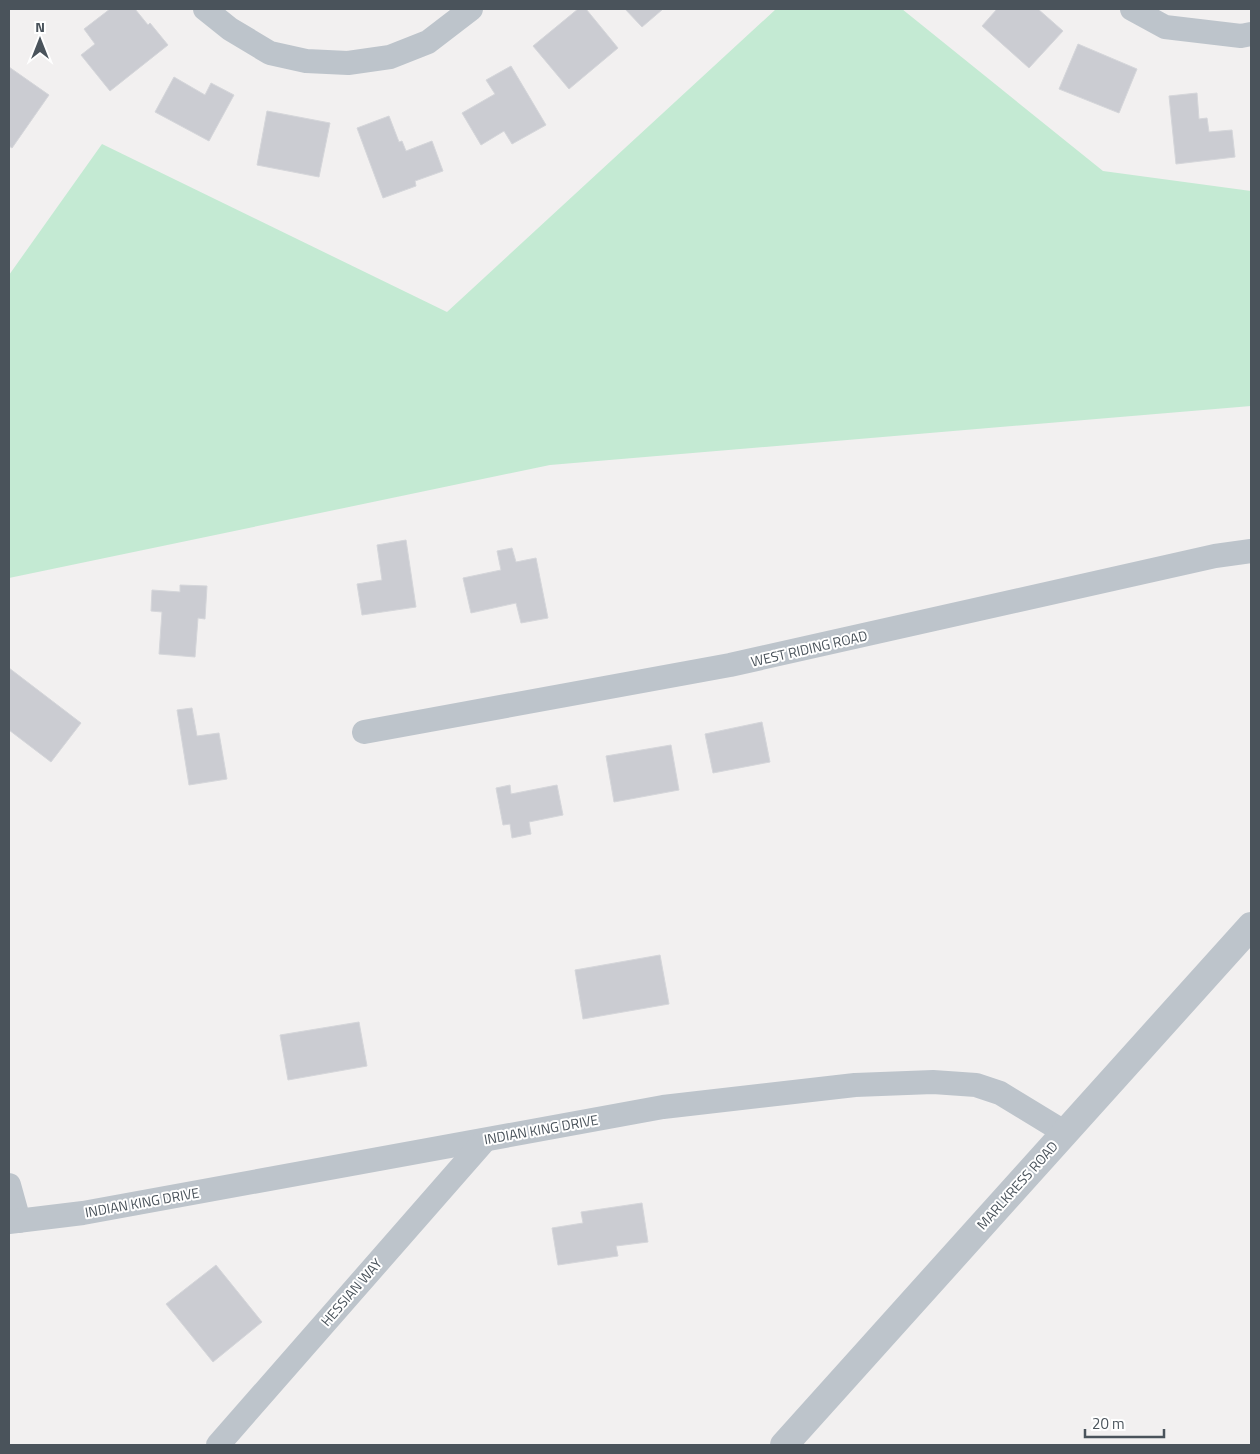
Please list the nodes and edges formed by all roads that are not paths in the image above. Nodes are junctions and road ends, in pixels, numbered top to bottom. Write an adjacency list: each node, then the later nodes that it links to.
1 (206, 9): 2 (street)
2 (471, 9)
3 (1132, 9): 4 (street)
4 (1251, 34)
5 (1251, 551): 6 (street, WEST RIDING ROAD)
6 (364, 732)
7 (1251, 926): 8 (street, MARLKRESS ROAD)
8 (1064, 1132): 9 (street, INDIAN KING DRIVE); 13 (street, MARLKRESS ROAD)
9 (485, 1140): 11 (street, INDIAN KING DRIVE); 12 (street, HESSIAN WAY)
10 (9, 1185): 11 (street)
11 (14, 1221)
12 (218, 1445)
13 (784, 1445)

